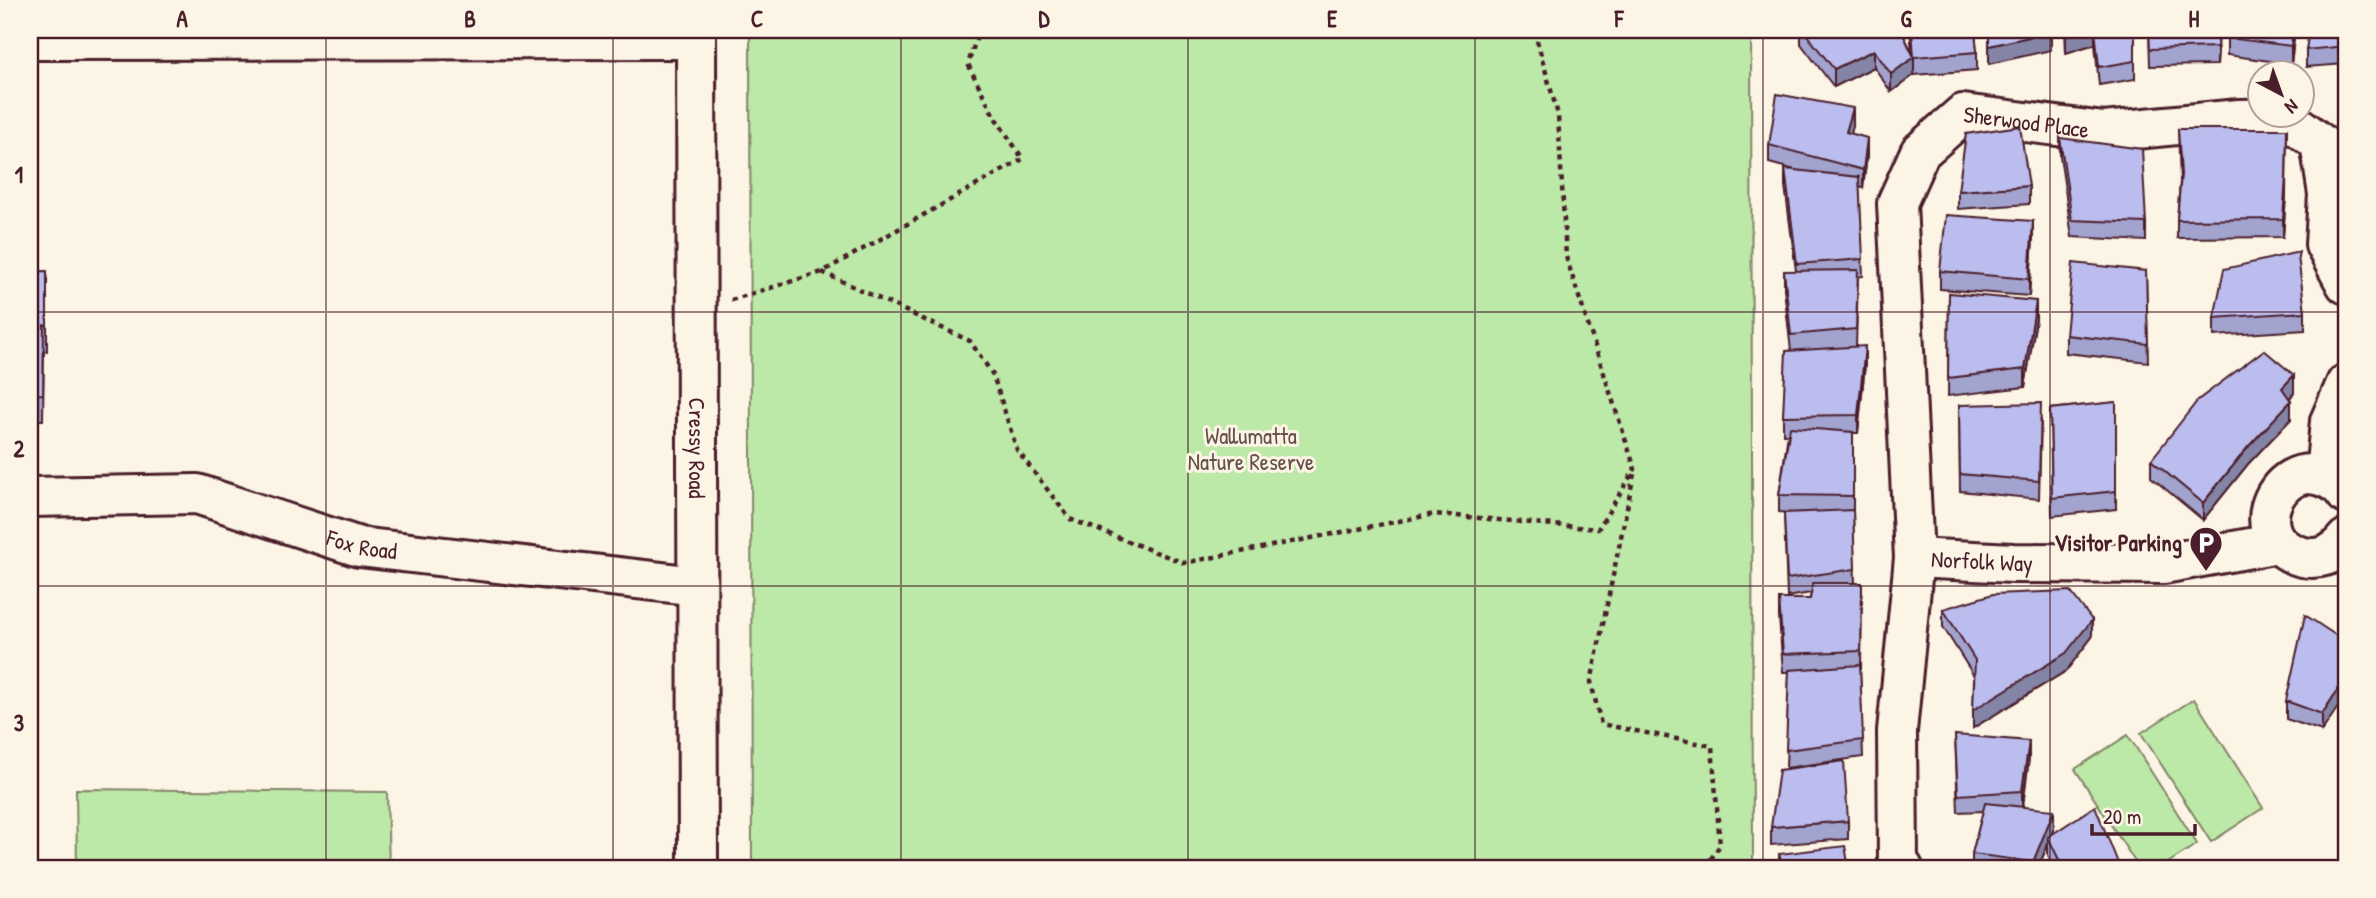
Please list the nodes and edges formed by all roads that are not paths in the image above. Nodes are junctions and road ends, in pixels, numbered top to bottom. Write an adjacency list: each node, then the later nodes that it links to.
1 (696, 34): 2 (street); 10 (street, Cressy Road)
2 (30, 40)
3 (2346, 284): 9 (street, Sherwood Place)
4 (2346, 384): 5 (street)
5 (2336, 485): 7 (street)
6 (30, 497): 10 (street, Fox Road)
7 (2278, 543): 8 (street); 9 (street, Norfolk Way)
8 (2339, 555)
9 (1914, 558): 12 (street, Norfolk Way)
10 (697, 586): 11 (street, Cressy Road)
11 (698, 868)
12 (1903, 868)

